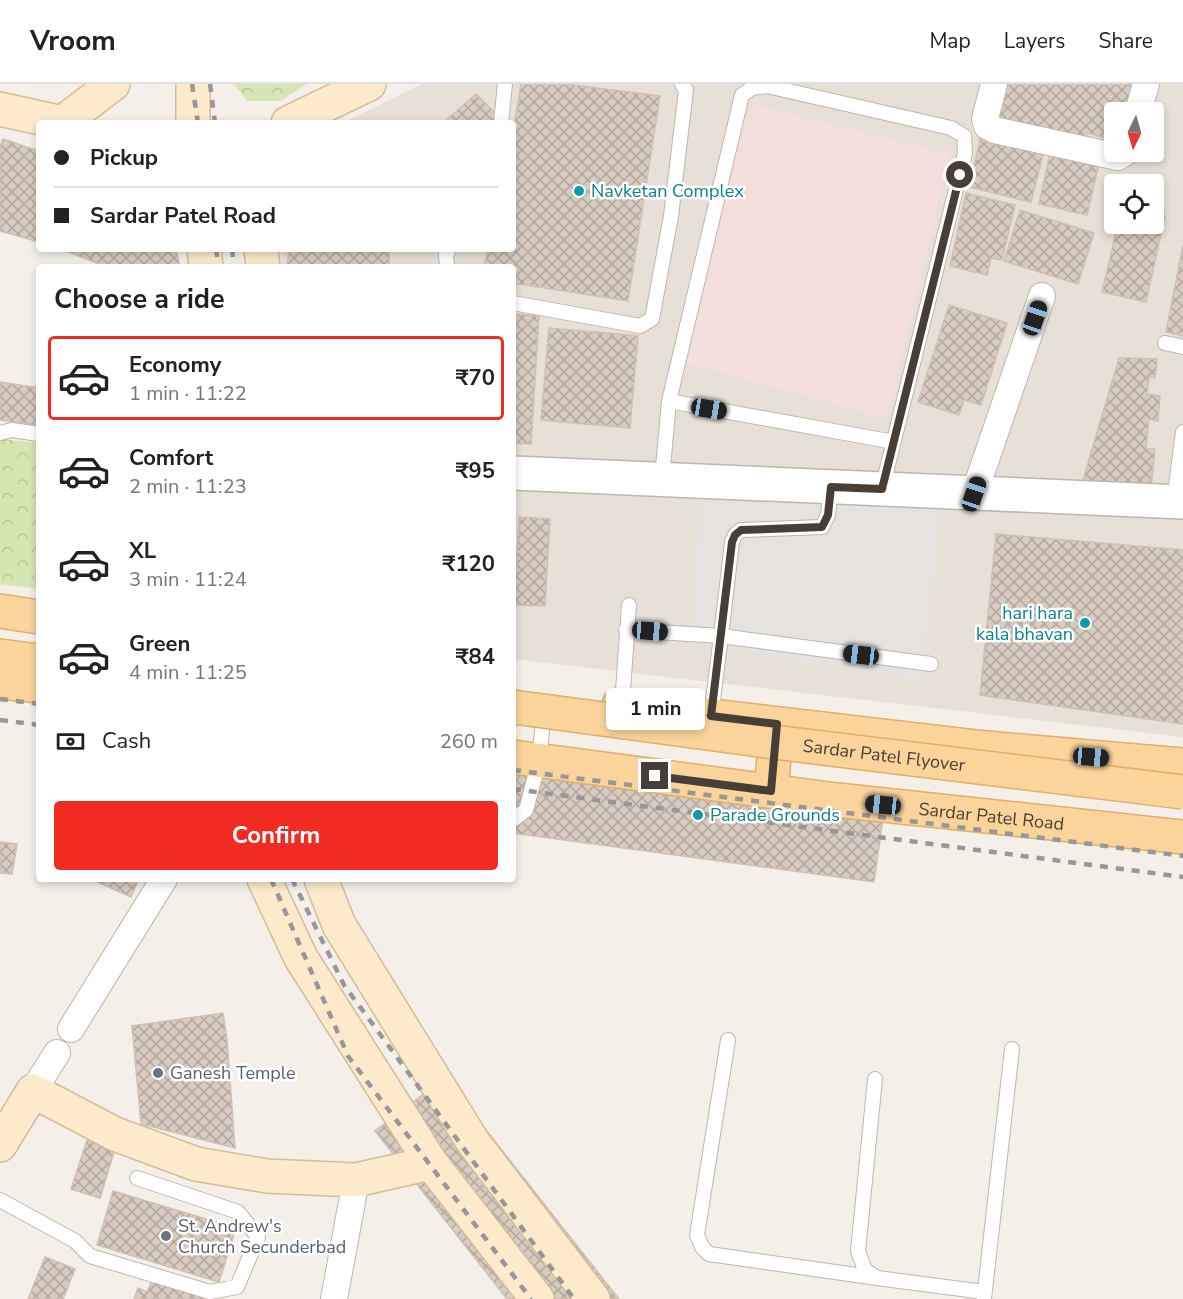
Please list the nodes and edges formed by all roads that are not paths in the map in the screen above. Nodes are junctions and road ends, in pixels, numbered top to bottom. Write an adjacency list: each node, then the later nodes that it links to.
1 (112, 84): 11 (main road)
2 (193, 84): 12 (main road)
3 (369, 84): 13 (main road)
4 (505, 84): 14 (lane)
5 (682, 84): 17 (lane)
6 (994, 84): 15 (street)
7 (1146, 84): 8 (street)
8 (1141, 102)
9 (0, 109): 10 (main road)
10 (49, 120)
11 (66, 120)
12 (193, 120)
13 (294, 120)
14 (501, 120)
15 (1104, 154)
16 (1042, 296): 30 (street)
17 (516, 304)
18 (1165, 344): 19 (lane)
19 (1183, 347)
20 (669, 401): 24 (lane); 24 (lane); 27 (lane)
21 (1183, 432): 25 (lane)
22 (0, 433): 23 (lane)
23 (36, 434)
24 (894, 442): 29 (lane)
25 (1181, 456): 31 (lane)
26 (516, 473): 27 (street)
27 (662, 478): 28 (street)
28 (831, 487): 29 (street); 37 (lane)
29 (882, 489): 30 (street)
30 (974, 494): 31 (street)
31 (1178, 502)
32 (629, 605): 35 (lane)
33 (0, 611): 34 (main road)
34 (36, 617)
35 (626, 630): 37 (lane); 46 (lane)
36 (0, 636): 38 (main road)
37 (721, 636): 41 (lane); 48 (lane)
38 (36, 641)
39 (0, 656): 40 (main road)
40 (36, 662)
41 (931, 664)
42 (0, 682): 43 (main road)
43 (36, 686)
44 (516, 691): 45 (main road)
45 (545, 696): 46 (main road); 51 (lane)
46 (622, 706): 48 (main road)
47 (516, 707): 54 (main road, Sardar Patel Flyover, bridge)
48 (711, 716): 49 (main road)
49 (777, 724): 52 (main road); 53 (main road)
50 (516, 727): 55 (main road, Sardar Patel Flyover)
51 (526, 759): 53 (main road, Sardar Patel Road); 56 (lane)
52 (1176, 763)
53 (771, 791): 57 (main road, Sardar Patel Road)
54 (1183, 792)
55 (1183, 812)
56 (516, 818)
57 (1183, 837)
58 (162, 882): 61 (street)
59 (265, 882): 68 (main road)
60 (325, 882): 76 (main road)
61 (71, 1029)
62 (728, 1040): 72 (lane)
63 (1012, 1049): 73 (lane)
64 (57, 1053): 66 (street)
65 (875, 1079): 72 (lane)
66 (33, 1091): 67 (main road); 70 (main road)
67 (4, 1131)
68 (431, 1163): 70 (main road); 75 (main road)
69 (137, 1178): 71 (lane)
70 (356, 1180): 74 (street)
71 (0, 1200)
72 (877, 1278): 73 (lane)
73 (984, 1296)
74 (334, 1299)
75 (537, 1299)
76 (593, 1299)

